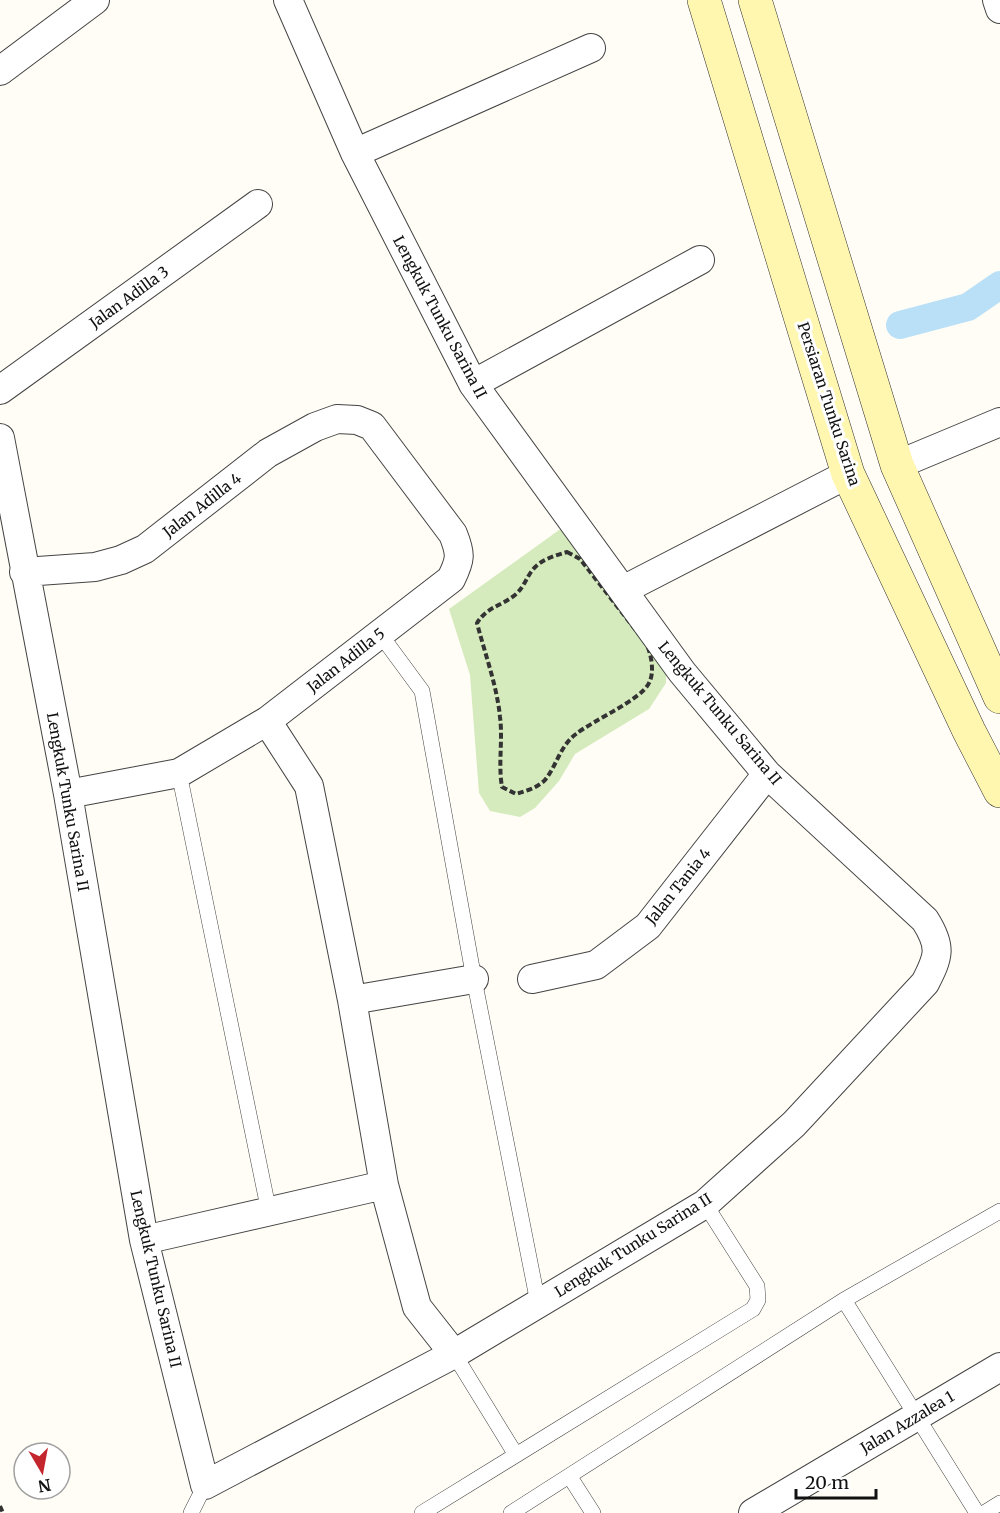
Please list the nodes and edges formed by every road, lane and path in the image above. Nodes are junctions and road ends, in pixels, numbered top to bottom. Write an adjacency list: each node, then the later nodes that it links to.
1 (95, 0): 8 (street)
2 (288, 0): 9 (street, Lengkuk Tunku Sarina II)
3 (704, 0): 18 (street, Persiaran Tunku Sarina)
4 (755, 0): 17 (street)
5 (997, 0): 6 (street)
6 (1000, 9)
7 (591, 48): 9 (street)
8 (0, 71)
9 (355, 153): 12 (street, Lengkuk Tunku Sarina II)
10 (258, 204): 13 (street, Jalan Adilla 3)
11 (700, 260): 12 (street)
12 (473, 384): 20 (street, Lengkuk Tunku Sarina II)
13 (0, 390)
14 (1000, 422): 17 (street)
15 (372, 426): 19 (street, Jalan Adilla 4); 21 (street, Jalan Adilla 5)
16 (0, 438): 19 (street, Lengkuk Tunku Sarina II)
17 (897, 465): 23 (street)
18 (848, 474): 20 (street); 27 (street, Persiaran Tunku Sarina)
19 (24, 572): 28 (street, Lengkuk Tunku Sarina II)
20 (623, 590): 26 (street, Lengkuk Tunku Sarina II)
21 (380, 634): 24 (street, Jalan Adilla 5); 29 (lane)
22 (646, 642): 22 (path)
23 (1000, 697)
24 (267, 722): 25 (street, Jalan Adilla 5); 31 (street)
25 (179, 773): 28 (street, Jalan Adilla 5); 35 (lane)
26 (767, 774): 30 (street, Jalan Tania 4); 33 (street, Lengkuk Tunku Sarina II)
27 (1000, 791)
28 (68, 794): 36 (street, Lengkuk Tunku Sarina II)
29 (474, 979): 31 (street); 38 (lane)
30 (532, 979)
31 (352, 1000): 32 (street)
32 (384, 1185): 35 (street); 39 (street)
33 (705, 1204): 38 (street, Lengkuk Tunku Sarina II); 42 (lane)
34 (1000, 1211): 37 (lane)
35 (269, 1212): 36 (street)
36 (144, 1240): 44 (street, Lengkuk Tunku Sarina II)
37 (844, 1300): 41 (lane); 43 (lane)
38 (538, 1303): 39 (street, Lengkuk Tunku Sarina II)
39 (454, 1354): 42 (lane); 44 (street, Lengkuk Tunku Sarina II)
40 (1000, 1367): 41 (street, Jalan Azzalea 1)
41 (916, 1417): 52 (street, Jalan Azzalea 1); 53 (lane)
42 (516, 1455): 49 (lane)
43 (570, 1477): 50 (lane); 51 (lane)
44 (205, 1485): 48 (lane)
45 (1000, 1503): 54 (lane)
46 (0, 1506): 47 (path)
47 (3, 1513)
48 (191, 1513)
49 (422, 1513)
50 (511, 1513)
51 (593, 1513)
52 (753, 1513)
53 (977, 1513)
54 (984, 1513)

